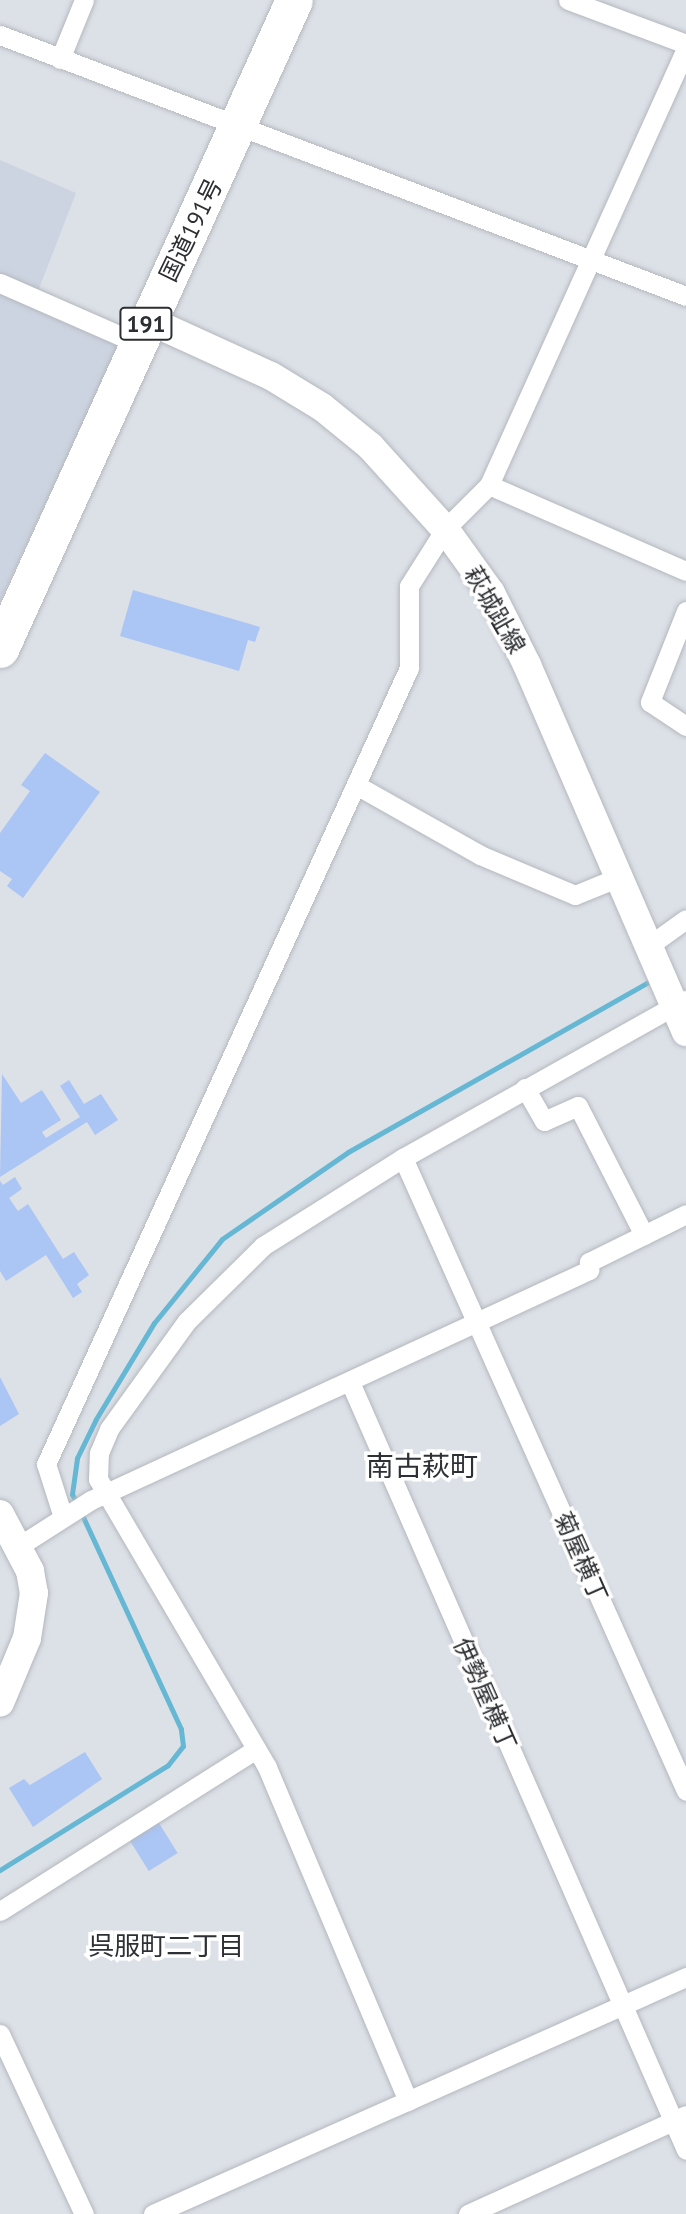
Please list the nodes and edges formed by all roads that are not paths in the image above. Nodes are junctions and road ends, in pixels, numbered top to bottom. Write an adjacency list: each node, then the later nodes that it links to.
1 (84, 0): 7 (street)
2 (294, 0): 8 (highway, 国道191号 / 191)
3 (568, 0): 5 (street)
4 (0, 34): 7 (street)
5 (686, 44)
6 (686, 50): 9 (street)
7 (60, 59): 8 (street)
8 (241, 125): 9 (street); 12 (highway, 国道191号 / 191)
9 (588, 262): 11 (street); 13 (street)
10 (0, 283): 12 (street)
11 (686, 296)
12 (143, 331): 14 (main road, 萩城趾線); 17 (highway, 国道191号 / 191)
13 (489, 485): 14 (street); 15 (street)
14 (445, 529): 19 (street); 20 (main road, 萩城趾線)
15 (686, 571)
16 (686, 611): 18 (street)
17 (0, 649)
18 (686, 726)
19 (356, 785): 20 (street); 32 (street)
20 (619, 877): 22 (main road, 萩城趾線)
21 (686, 919): 22 (street)
22 (652, 955): 23 (main road, 萩城趾線)
23 (680, 1003): 24 (main road, 萩城趾線); 25 (street)
24 (686, 1032)
25 (525, 1088): 26 (street); 28 (street)
26 (403, 1158): 29 (street, 菊屋横丁); 31 (street)
27 (686, 1214): 28 (street)
28 (644, 1235): 29 (street)
29 (476, 1323): 30 (street); 37 (street, 菊屋横丁)
30 (349, 1382): 31 (street); 40 (street, 伊勢屋横丁)
31 (112, 1494): 32 (street); 36 (street)
32 (67, 1512): 34 (street)
33 (0, 1514): 34 (main road)
34 (19, 1546): 35 (main road)
35 (0, 1703)
36 (256, 1749): 38 (street); 42 (street)
37 (686, 1791)
38 (0, 1910)
39 (686, 1977): 40 (street)
40 (621, 2006): 42 (street); 43 (street, 伊勢屋横丁)
41 (0, 2034): 45 (street)
42 (408, 2101): 46 (street)
43 (679, 2117): 44 (street, 伊勢屋横丁); 47 (street)
44 (686, 2150)
45 (84, 2214)
46 (153, 2214)
47 (468, 2214)

